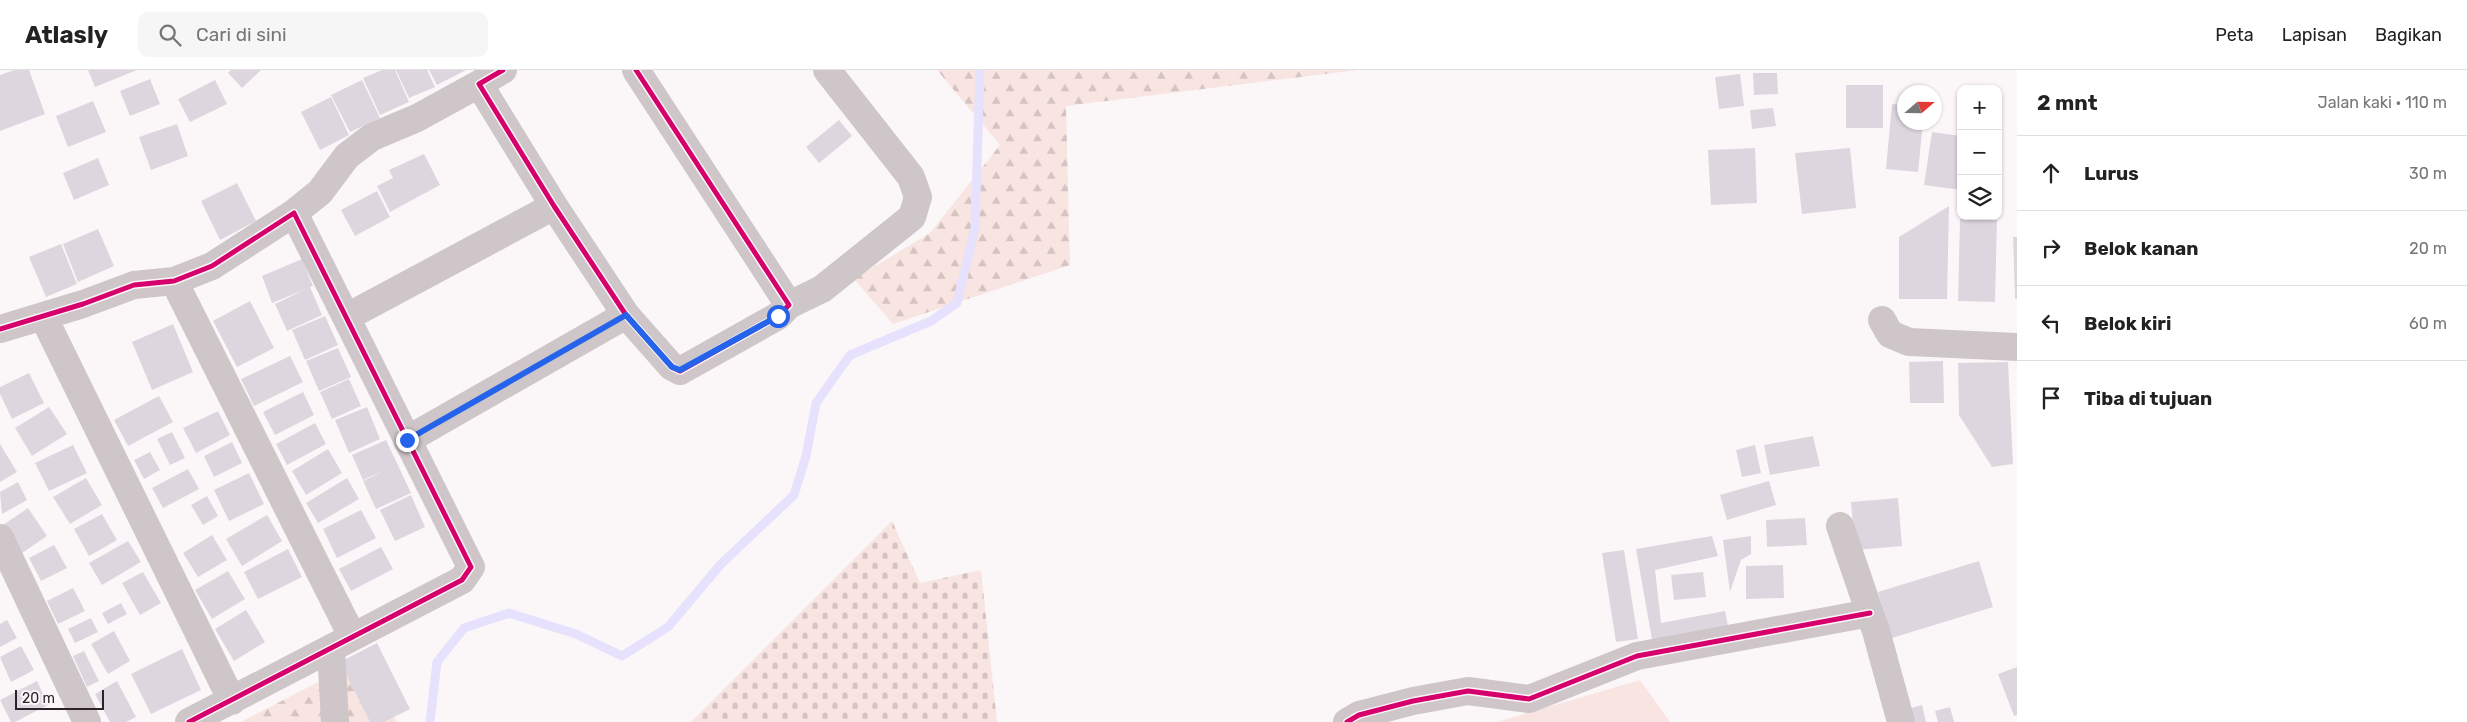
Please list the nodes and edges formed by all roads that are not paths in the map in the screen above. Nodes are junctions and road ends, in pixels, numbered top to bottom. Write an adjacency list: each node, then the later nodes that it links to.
1 (503, 70): 4 (street)
2 (636, 70): 8 (street)
3 (827, 70): 8 (street)
4 (479, 84): 5 (street); 6 (street)
5 (554, 206): 9 (street); 11 (street)
6 (294, 213): 7 (street); 11 (street)
7 (174, 281): 10 (street); 19 (street)
8 (789, 305): 9 (street)
9 (626, 315): 15 (street)
10 (43, 316): 13 (street); 20 (street)
11 (347, 317): 15 (street)
12 (1882, 320): 14 (street)
13 (0, 329)
14 (2017, 348)
15 (407, 440): 19 (street)
16 (1840, 526): 18 (street)
17 (0, 538): 21 (street)
18 (1870, 613): 24 (street); 25 (street)
19 (342, 642): 20 (street); 23 (street)
20 (232, 701): 22 (street)
21 (87, 722)
22 (189, 722)
23 (335, 722)
24 (1347, 722)
25 (1901, 722)

